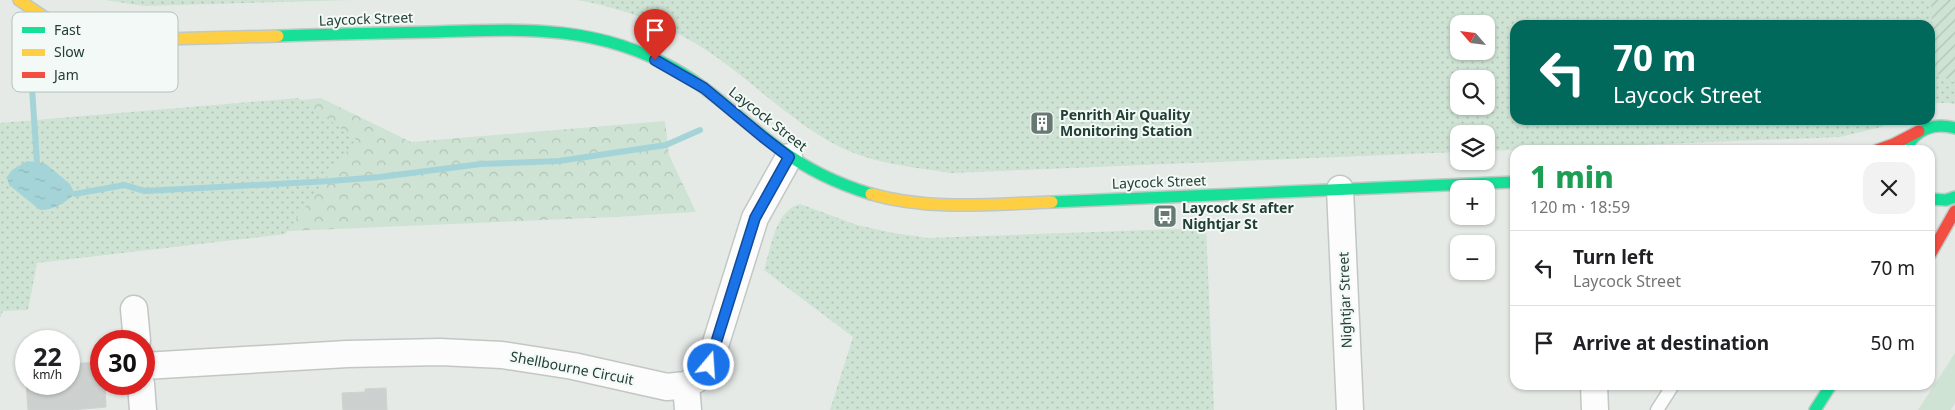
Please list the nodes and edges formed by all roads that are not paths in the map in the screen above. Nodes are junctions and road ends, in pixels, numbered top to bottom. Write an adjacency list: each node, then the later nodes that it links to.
1 (19, 0): 2 (street, Laycock Street)
2 (39, 12)
3 (178, 39): 8 (street, Laycock Street)
4 (1955, 128): 5 (street)
5 (1920, 130): 6 (street); 7 (street)
6 (1891, 145)
7 (1908, 145)
8 (789, 157): 10 (street, Laycock Street); 22 (street, Shellbourne Circuit)
9 (1510, 182): 10 (street, Laycock Street)
10 (1340, 189): 24 (street, Nightjar Street)
11 (1955, 197): 12 (street)
12 (1935, 199)
13 (1955, 211): 14 (street)
14 (1935, 245)
15 (134, 309): 16 (street)
16 (136, 330)
17 (155, 365): 22 (street, Shellbourne Circuit)
18 (1594, 390): 25 (street)
19 (1670, 390): 26 (lane)
20 (1828, 390): 27 (street)
21 (141, 395): 23 (street)
22 (687, 397)
23 (142, 410)
24 (1350, 410)
25 (1595, 410)
26 (1657, 410)
27 (1815, 410)

